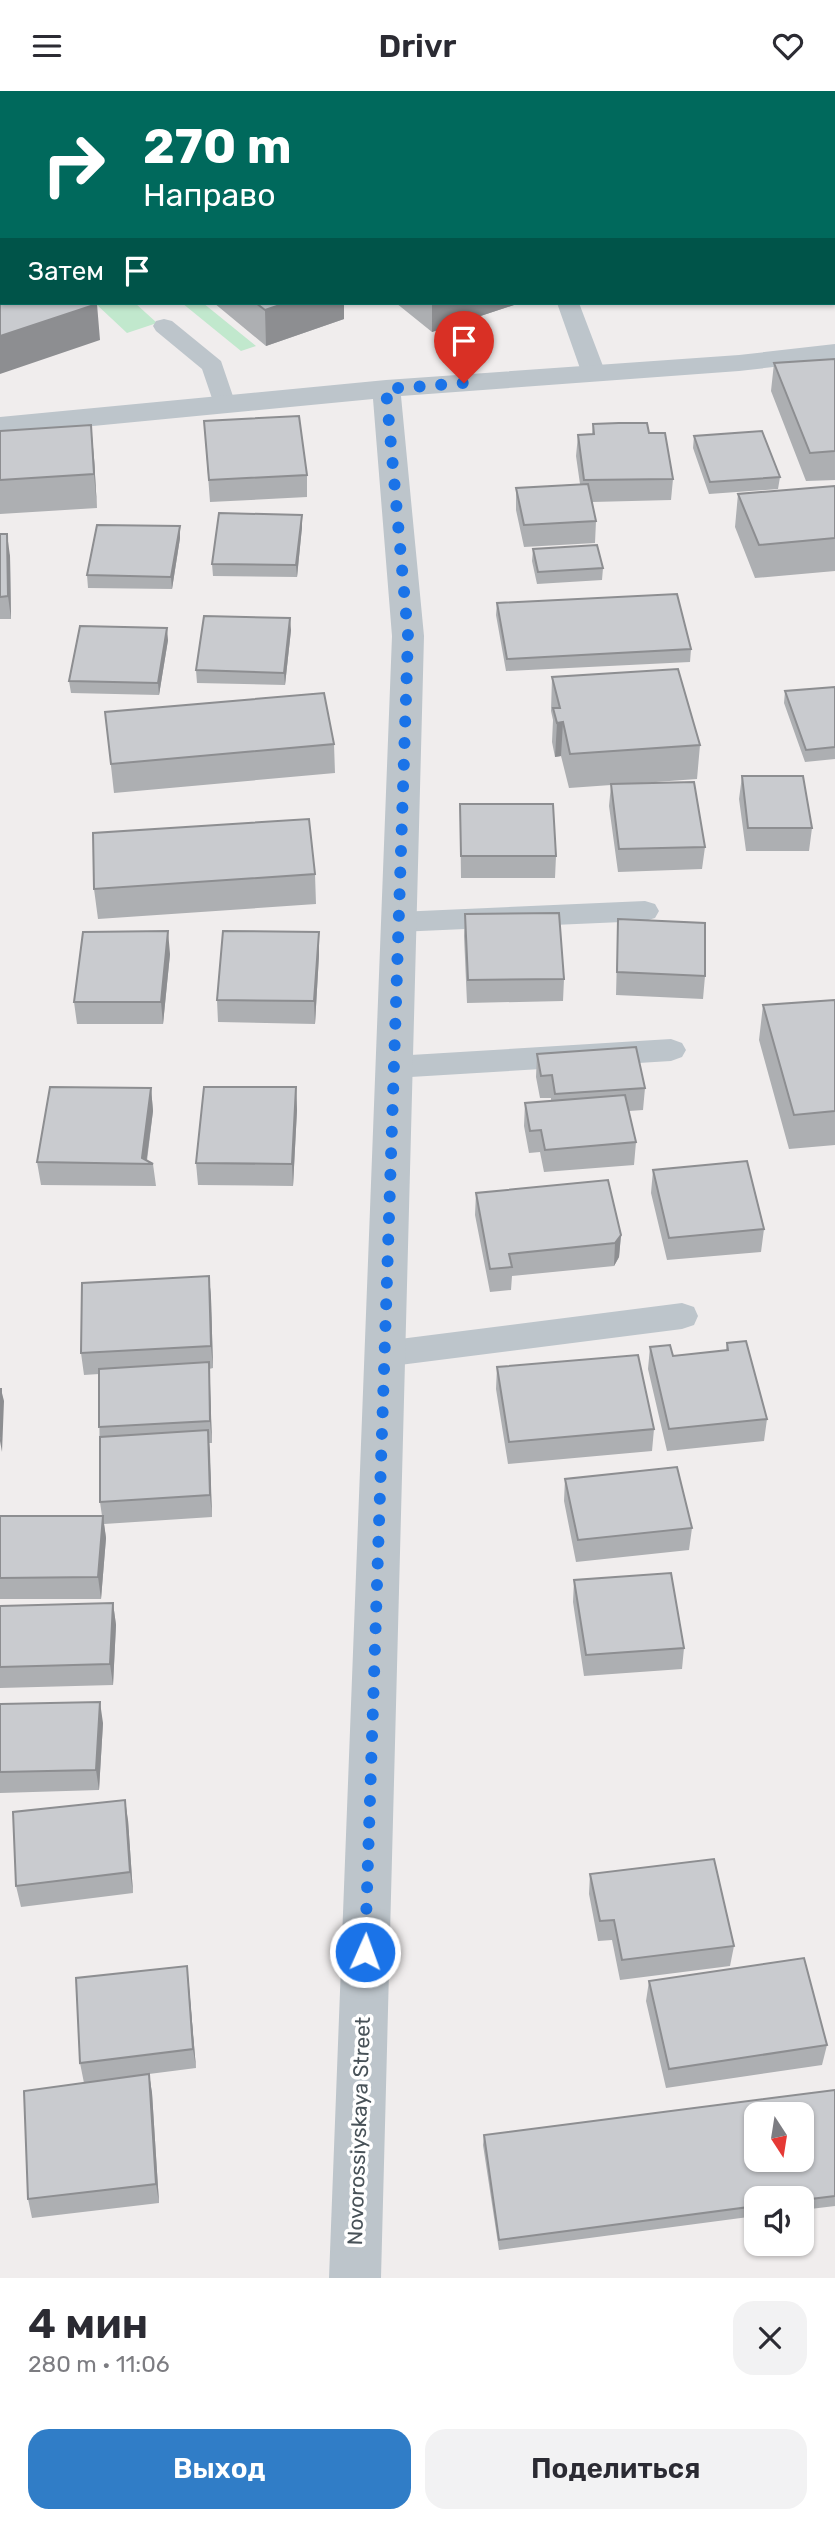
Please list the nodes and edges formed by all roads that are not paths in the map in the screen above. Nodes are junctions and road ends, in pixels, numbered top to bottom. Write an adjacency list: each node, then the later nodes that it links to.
1 (569, 305): 4 (lane)
2 (164, 325): 6 (lane)
3 (835, 352): 4 (street)
4 (594, 374): 5 (street)
5 (386, 389): 6 (street); 9 (street, Novorossiyskaya Street)
6 (224, 405): 7 (street)
7 (0, 426)
8 (645, 911): 9 (lane)
9 (398, 922): 11 (street, Novorossiyskaya Street)
10 (671, 1050): 11 (lane)
11 (394, 1066): 13 (street, Novorossiyskaya Street)
12 (682, 1316): 13 (lane)
13 (384, 1354): 14 (street, Novorossiyskaya Street)
14 (355, 2278)

